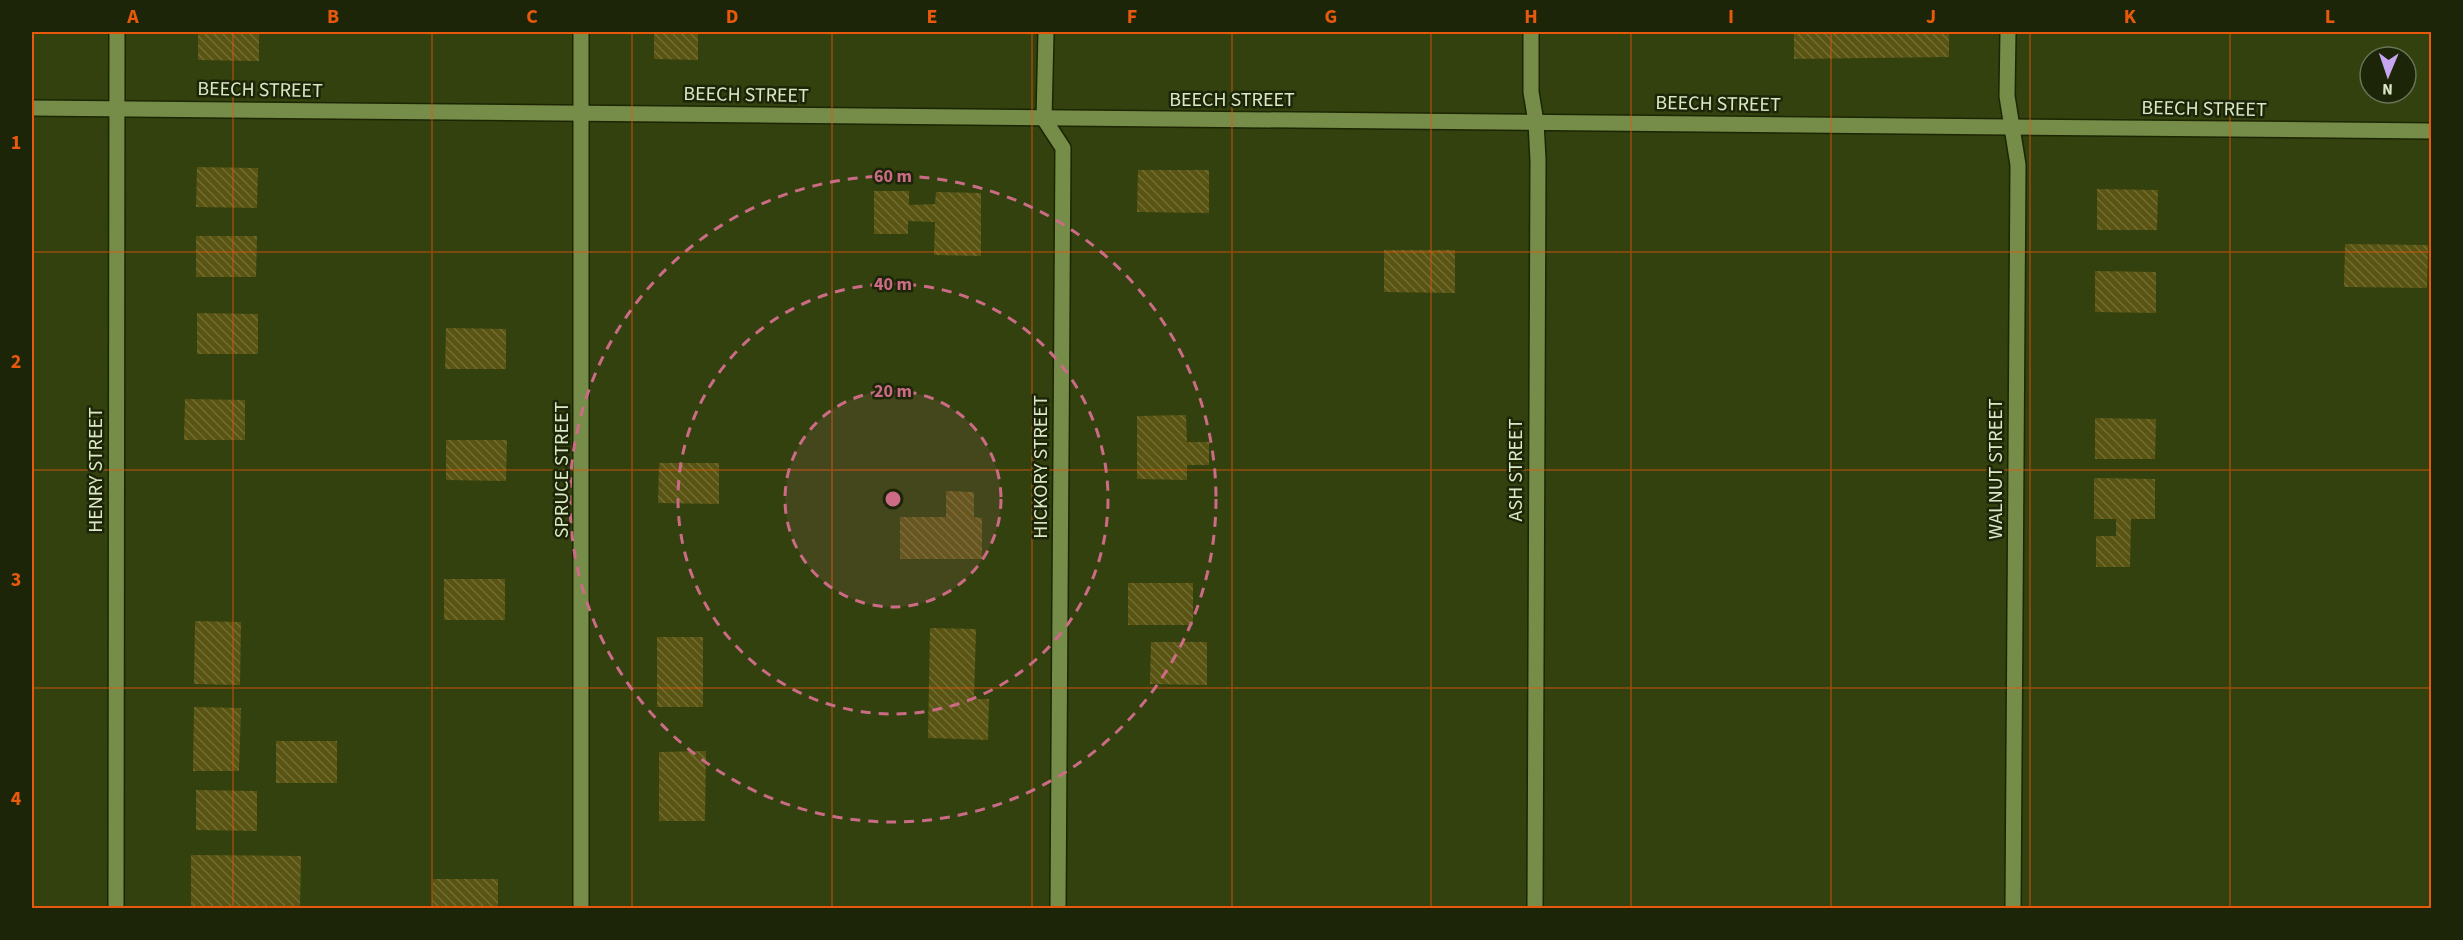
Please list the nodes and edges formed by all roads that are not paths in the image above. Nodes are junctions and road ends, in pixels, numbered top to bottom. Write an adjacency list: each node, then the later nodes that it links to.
1 (117, 32): 7 (street, HENRY STREET)
2 (581, 32): 8 (street, SPRUCE STREET)
3 (1046, 32): 9 (street)
4 (1531, 32): 10 (street, ASH STREET)
5 (2008, 32): 11 (street, WALNUT STREET)
6 (32, 108): 7 (street, BEECH STREET)
7 (117, 109): 8 (street, BEECH STREET); 13 (street, HENRY STREET)
8 (581, 113): 9 (street, BEECH STREET); 14 (street, SPRUCE STREET)
9 (1044, 119): 10 (street, BEECH STREET); 15 (street, HICKORY STREET)
10 (1536, 122): 11 (street, BEECH STREET); 16 (street, ASH STREET)
11 (2013, 127): 12 (street, BEECH STREET); 17 (street, WALNUT STREET)
12 (2432, 130)
13 (116, 909)
14 (581, 909)
15 (1058, 909)
16 (1535, 909)
17 (2013, 909)

